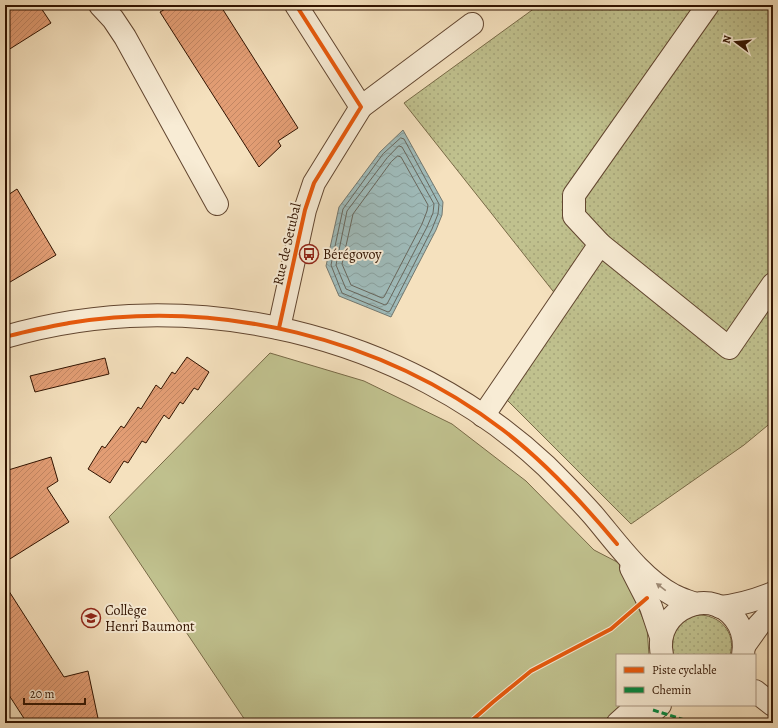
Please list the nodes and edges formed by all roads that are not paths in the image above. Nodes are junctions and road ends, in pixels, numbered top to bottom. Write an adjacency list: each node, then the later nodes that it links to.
1 (100, 5): 6 (street)
2 (296, 5): 5 (street)
3 (708, 5): 7 (street)
4 (472, 24): 5 (street)
5 (361, 106): 9 (street, Rue de Setubal)
6 (217, 204)
7 (600, 244): 8 (street); 11 (street)
8 (773, 284)
9 (279, 328): 10 (street); 11 (street)
10 (5, 337)
11 (483, 416): 12 (street)
12 (617, 544): 14 (street, one-way to 12); 17 (street)
13 (773, 593): 15 (street)
14 (696, 604): 15 (street); 17 (street)
15 (720, 607): 18 (street)
16 (773, 610): 18 (street)
17 (662, 646)
18 (743, 651)
19 (637, 706): 21 (street)
20 (659, 706): 22 (street)
21 (618, 723)
22 (640, 723)

